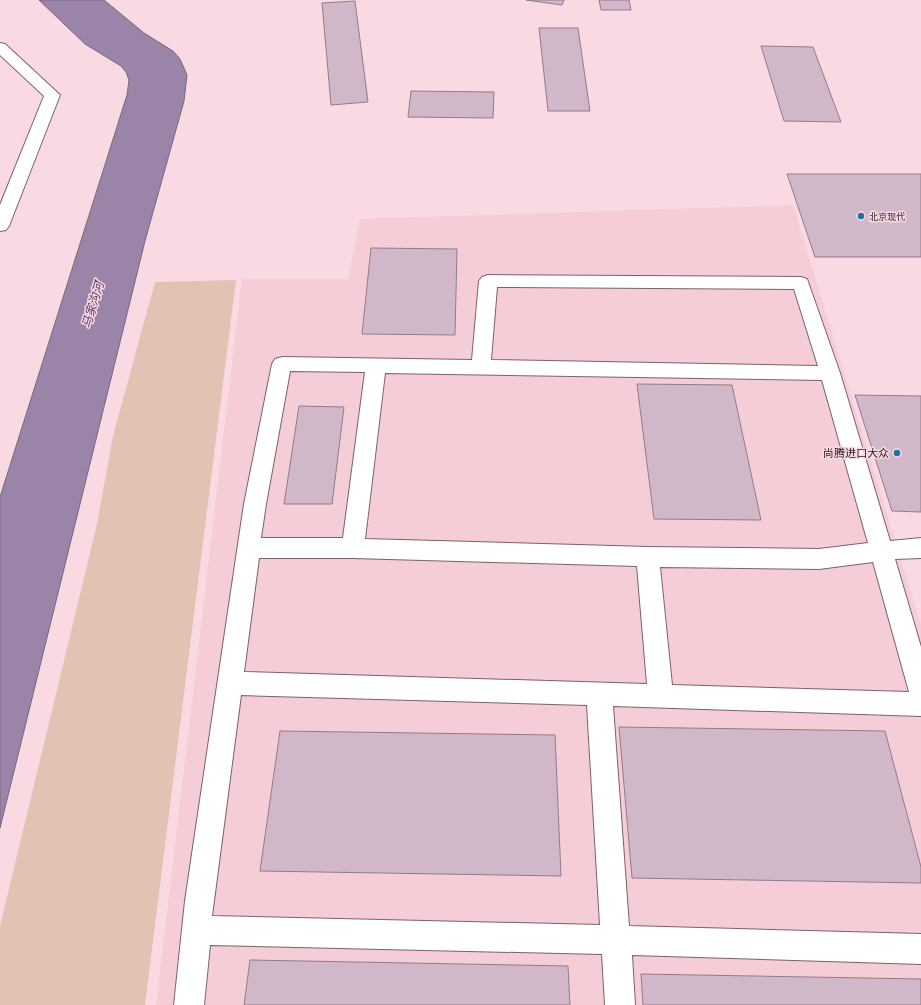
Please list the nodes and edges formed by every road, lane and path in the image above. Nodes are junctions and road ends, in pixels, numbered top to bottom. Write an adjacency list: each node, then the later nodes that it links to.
1 (0, 47): 2 (street)
2 (0, 226)
3 (376, 366): 4 (street); 6 (street); 7 (street)
4 (481, 367): 5 (street); 5 (street)
5 (830, 373): 9 (street)
6 (249, 548): 7 (street); 11 (street)
7 (353, 548): 10 (street)
8 (921, 548): 9 (street)
9 (881, 551): 10 (street); 12 (street)
10 (648, 557): 14 (street)
11 (230, 683): 13 (street); 16 (street)
12 (921, 690)
13 (599, 694): 14 (street); 17 (street)
14 (661, 696): 15 (street)
15 (921, 704)
16 (196, 930): 17 (street); 19 (street)
17 (616, 940): 18 (street); 20 (street)
18 (921, 949)
19 (189, 1005)
20 (620, 1005)

